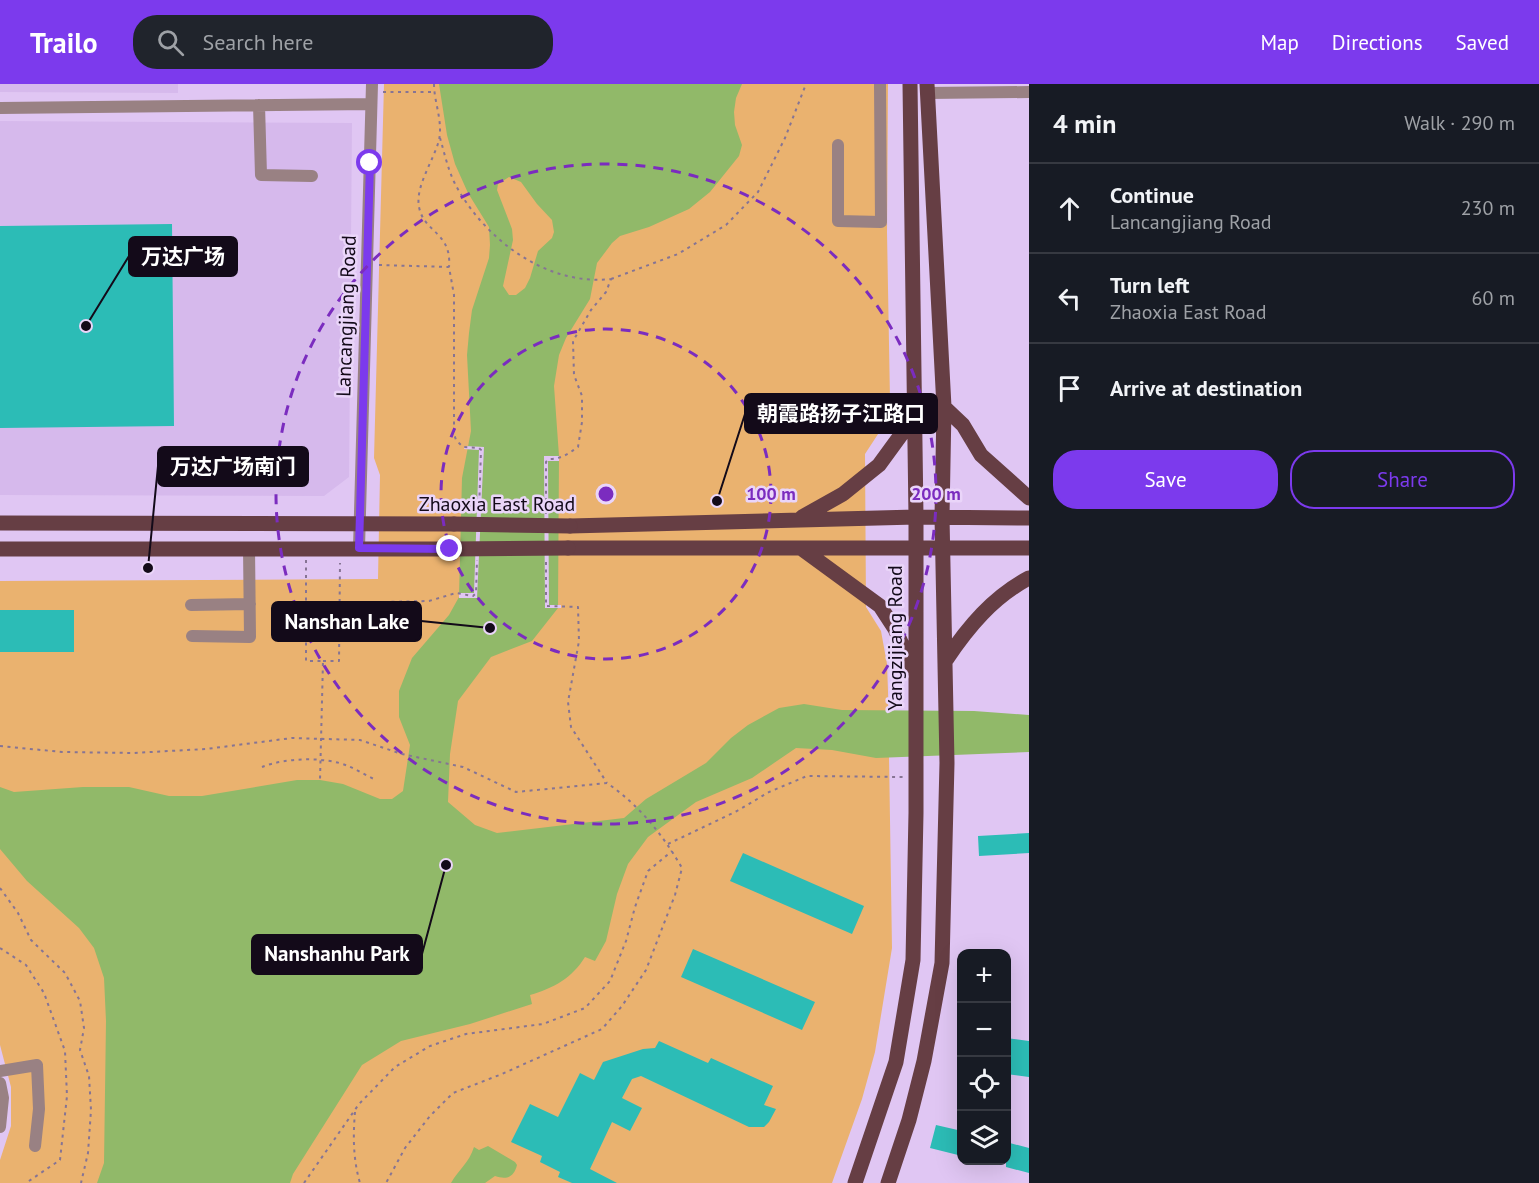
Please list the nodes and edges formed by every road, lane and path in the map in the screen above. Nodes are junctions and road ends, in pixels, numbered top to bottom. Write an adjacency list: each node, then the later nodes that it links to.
1 (434, 84): 6 (path)
2 (806, 84): 16 (path)
3 (880, 84): 12 (street)
4 (910, 84): 18 (main road, Yangzijiang Road)
5 (927, 89): 7 (street); 17 (main road)
6 (434, 92): 8 (path); 11 (path)
7 (1029, 92)
8 (372, 93): 9 (street); 14 (street, Lancangjiang Road)
9 (259, 105): 10 (street); 13 (street)
10 (0, 108)
11 (440, 138): 15 (path); 16 (path)
12 (838, 145)
13 (312, 176)
14 (367, 264): 15 (path); 27 (street, Lancangjiang Road)
15 (449, 267): 24 (path)
16 (611, 279): 25 (path)
17 (944, 407): 19 (main road); 21 (main road)
18 (914, 417): 20 (main road, Yangzijiang Road); 23 (main road)
19 (1029, 498)
20 (916, 517): 21 (main road, Zhaoxia East Road); 23 (main road, Zhaoxia East Road); 35 (main road, Yangzijiang Road)
21 (942, 517): 22 (main road, Zhaoxia East Road); 36 (main road)
22 (1029, 518)
23 (795, 520): 27 (main road, Zhaoxia East Road, bridge)
24 (478, 521)
25 (546, 521)
26 (0, 523): 27 (main road, Zhaoxia East Road)
27 (359, 525): 31 (street, Lancangjiang Road)
28 (249, 548): 29 (main road); 33 (main road); 41 (street)
29 (306, 548): 30 (main road); 45 (path)
30 (340, 548): 31 (main road); 40 (path)
31 (359, 548): 34 (main road, bridge)
32 (1029, 548): 36 (main road)
33 (0, 549)
34 (802, 549): 35 (main road); 46 (main road)
35 (916, 549): 36 (main road); 46 (main road, Yangzijiang Road)
36 (944, 550): 44 (main road)
37 (546, 556): 54 (path)
38 (477, 557): 40 (path)
39 (1029, 578): 44 (main road)
40 (339, 603): 45 (path)
41 (250, 604): 42 (street); 43 (street)
42 (190, 605)
43 (192, 636)
44 (945, 660): 70 (main road)
45 (323, 661): 47 (path)
46 (916, 674): 51 (main road, Yangzijiang Road)
47 (323, 739): 48 (path); 49 (path); 54 (path)
48 (0, 746)
49 (322, 761): 50 (path); 52 (path); 53 (path)
50 (262, 767)
51 (916, 770): 55 (path); 69 (main road, Yangzijiang Road)
52 (374, 779)
53 (320, 780)
54 (607, 783): 55 (path)
55 (668, 844): 56 (path)
56 (672, 851): 61 (path); 68 (path)
57 (0, 888): 65 (path)
58 (0, 948): 64 (path)
59 (0, 1071): 63 (street)
60 (0, 1083): 62 (street)
61 (355, 1110): 66 (path); 67 (path)
62 (0, 1127)
63 (35, 1146)
64 (26, 1183)
65 (81, 1183)
66 (304, 1183)
67 (360, 1183)
68 (386, 1183)
69 (855, 1183)
70 (888, 1183)

